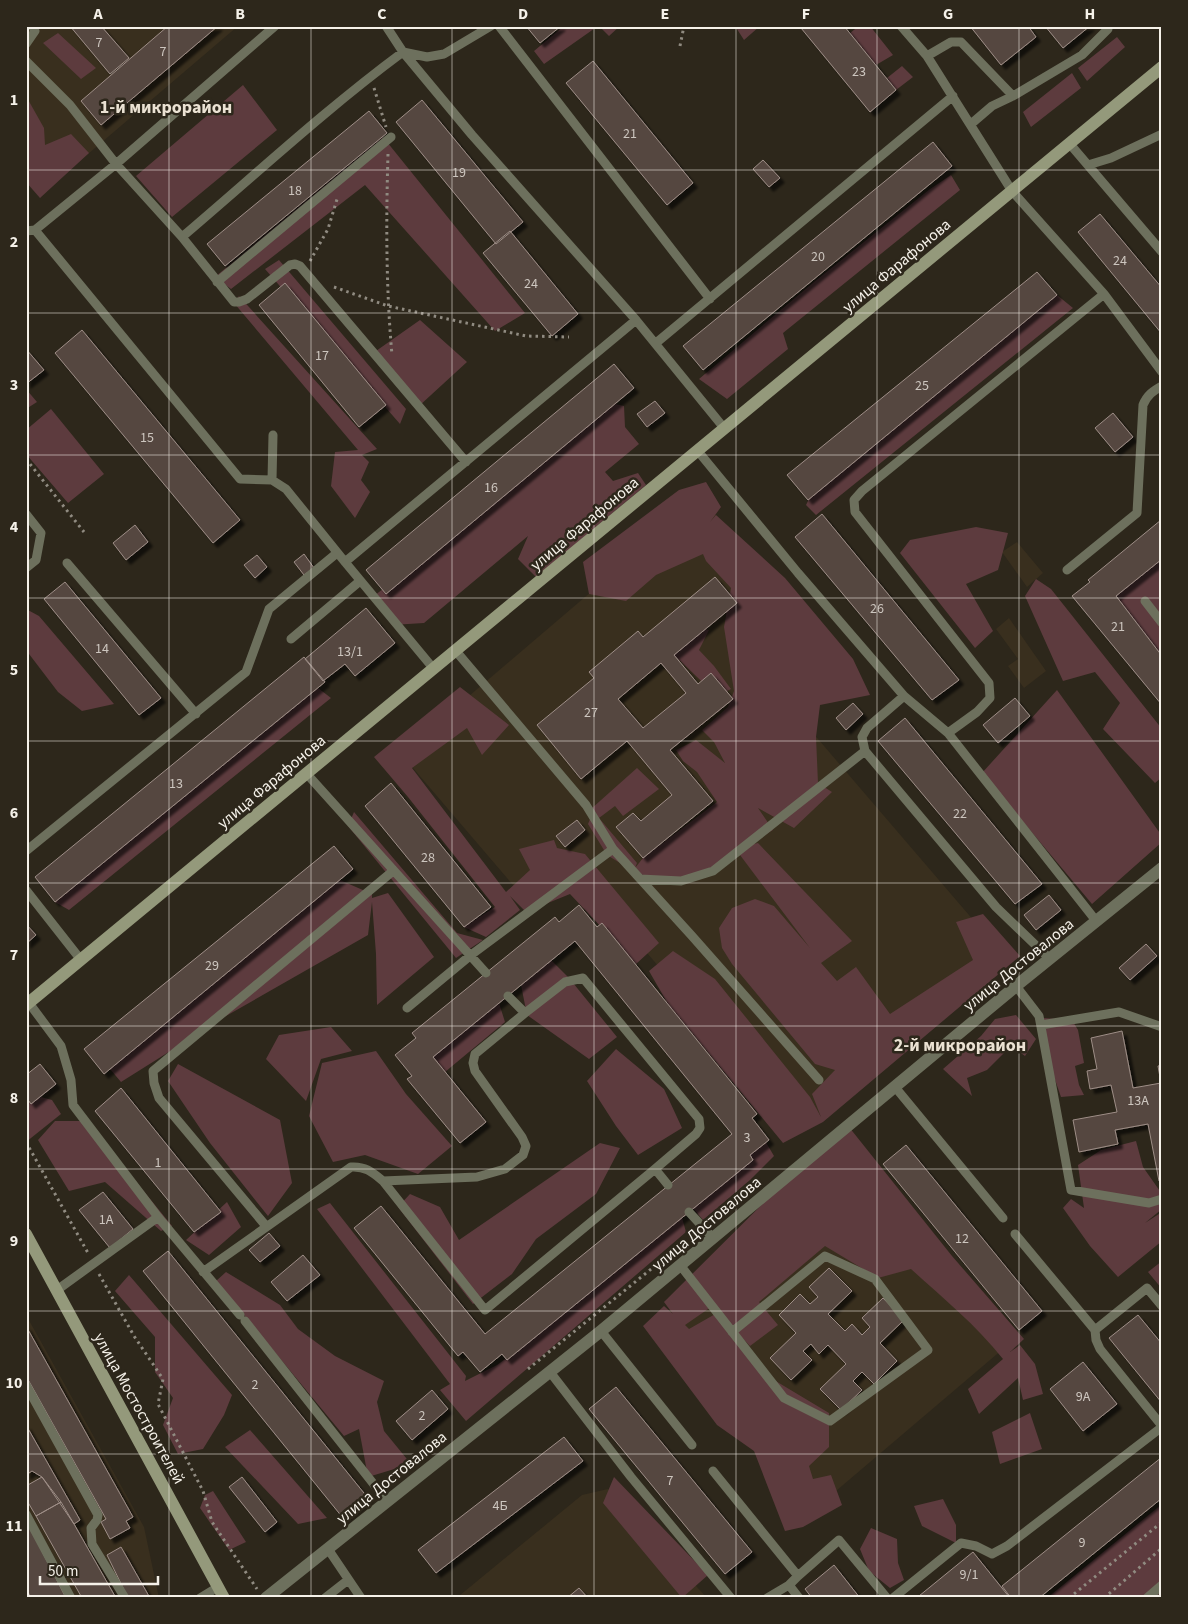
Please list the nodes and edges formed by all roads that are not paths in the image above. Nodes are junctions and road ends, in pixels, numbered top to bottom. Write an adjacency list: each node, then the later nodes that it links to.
1 (32, 26): 8 (lane)
2 (386, 26): 9 (lane)
3 (491, 26): 9 (lane)
4 (499, 26): 27 (lane)
5 (901, 26): 10 (lane)
6 (1108, 26): 14 (lane)
7 (271, 28): 19 (lane)
8 (26, 44)
9 (403, 52): 23 (lane); 28 (lane)
10 (927, 56): 13 (lane); 14 (lane)
11 (26, 61): 19 (lane)
12 (1162, 67): 18 (street, улица Фарафонова)
13 (953, 96): 15 (lane); 27 (lane)
14 (1013, 96): 15 (lane)
15 (971, 124): 21 (lane)
16 (1162, 134): 20 (lane)
17 (391, 138): 25 (lane)
18 (1069, 143): 20 (lane); 21 (street, улица Фарафонова)
19 (116, 164): 22 (lane); 23 (lane)
20 (1088, 165): 24 (lane)
21 (1012, 190): 26 (lane); 32 (street, улица Фарафонова)
22 (30, 231): 36 (lane)
23 (182, 237): 25 (lane)
24 (1162, 252)
25 (217, 282): 35 (lane)
26 (1104, 294): 30 (lane); 51 (lane)
27 (710, 299): 29 (lane)
28 (636, 320): 29 (lane); 35 (lane)
29 (656, 343): 32 (lane)
30 (1162, 372)
31 (1162, 386): 42 (lane)
32 (724, 428): 34 (street, улица Фарафонова)
33 (273, 434): 36 (lane)
34 (697, 450): 47 (street, улица Фарафонова); 49 (lane)
35 (466, 462): 39 (lane)
36 (272, 480): 38 (lane)
37 (26, 514): 41 (lane)
38 (337, 553): 39 (lane); 50 (lane)
39 (345, 562): 43 (lane)
40 (67, 563): 50 (lane)
41 (26, 568)
42 (1067, 570)
43 (360, 581): 46 (lane); 48 (lane)
44 (1145, 601): 45 (lane)
45 (1162, 622)
46 (291, 639)
47 (455, 650): 48 (street, улица Фарафонова); 54 (lane)
48 (434, 668): 53 (street, улица Фарафонова)
49 (904, 696): 51 (lane); 52 (lane)
50 (196, 714): 55 (lane)
51 (948, 733): 60 (lane)
52 (865, 751): 58 (lane); 62 (lane)
53 (306, 773): 57 (lane); 63 (street, улица Фарафонова)
54 (613, 849): 58 (lane); 61 (lane)
55 (26, 851)
56 (1161, 870): 60 (street, улица Достовалова)
57 (393, 871): 61 (lane); 81 (lane)
58 (640, 879): 72 (lane)
59 (26, 890): 63 (lane)
60 (1096, 922): 62 (street, улица Достовалова)
61 (471, 955): 64 (lane); 68 (lane)
62 (1050, 959): 65 (street, улица Достовалова)
63 (81, 960): 67 (street, улица Фарафонова)
64 (486, 973)
65 (1016, 986): 70 (lane); 73 (street, улица Достовалова)
66 (508, 996): 69 (lane)
67 (28, 1004): 79 (lane)
68 (408, 1008)
69 (525, 1013): 74 (lane); 75 (lane)
70 (1041, 1025): 71 (lane); 77 (lane)
71 (1162, 1027)
72 (819, 1080)
73 (895, 1086): 80 (lane); 84 (street, улица Достовалова)
74 (655, 1169): 75 (lane); 76 (lane)
75 (383, 1180): 81 (lane)
76 (668, 1185)
77 (1162, 1200)
78 (689, 1212): 84 (lane)
79 (158, 1217): 86 (lane); 87 (lane)
80 (1003, 1218)
81 (266, 1226): 86 (lane)
82 (26, 1234): 87 (street, улица Мостостроителей)
83 (1015, 1234): 89 (lane)
84 (713, 1238): 85 (street, улица Достовалова)
85 (680, 1265): 90 (street, улица Достовалова); 91 (lane)
86 (203, 1272): 97 (lane)
87 (57, 1290): 104 (street, улица Мостостроителей)
88 (1162, 1306): 89 (lane)
89 (1095, 1330): 94 (lane)
90 (601, 1331): 92 (street, улица Достовалова); 95 (lane)
91 (732, 1332): 91 (lane)
92 (550, 1372): 97 (street, улица Достовалова); 111 (lane)
93 (26, 1385): 107 (lane)
94 (1162, 1427): 115 (lane)
95 (692, 1446)
96 (713, 1471): 100 (lane)
97 (387, 1501): 99 (street, улица Достовалова)
98 (26, 1514): 106 (lane)
99 (328, 1549): 101 (lane); 105 (street, улица Достовалова)
100 (798, 1576): 102 (lane); 114 (lane)
101 (348, 1580): 109 (lane); 110 (lane)
102 (789, 1585): 112 (lane); 113 (lane)
103 (1162, 1586): 116 (lane)
104 (221, 1592): 108 (lane)
105 (262, 1594)
106 (71, 1598)
107 (125, 1598)
108 (200, 1598)
109 (325, 1598)
110 (361, 1598)
111 (731, 1598)
112 (767, 1598)
113 (799, 1598)
114 (887, 1598)
115 (892, 1598)
116 (1147, 1598)

